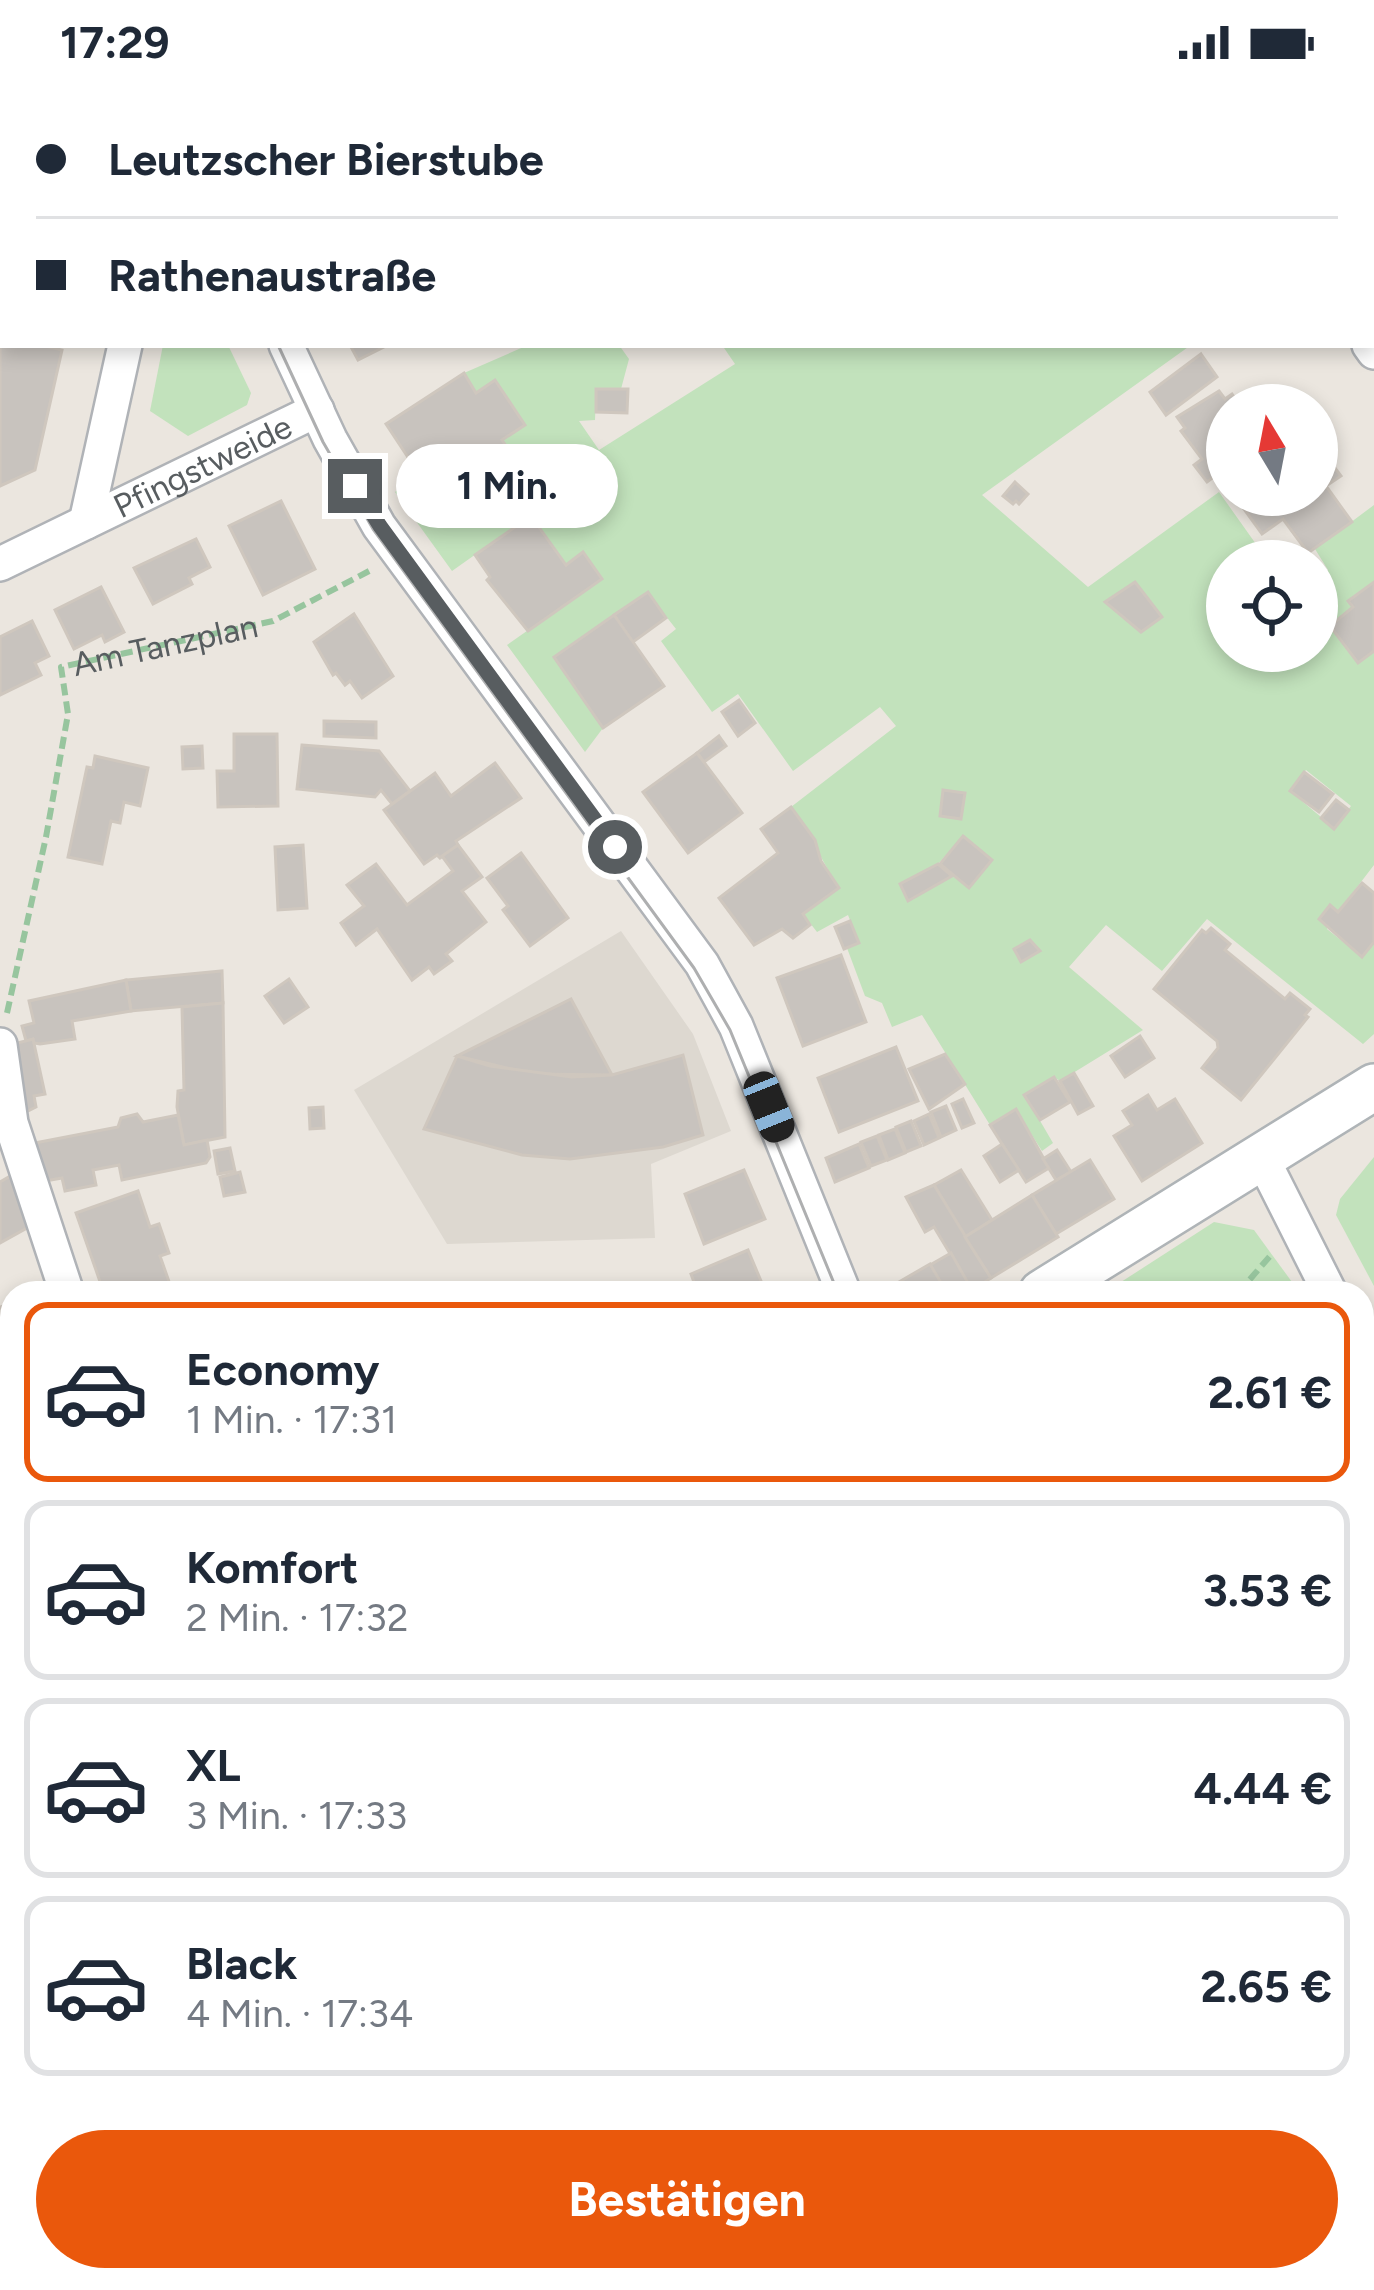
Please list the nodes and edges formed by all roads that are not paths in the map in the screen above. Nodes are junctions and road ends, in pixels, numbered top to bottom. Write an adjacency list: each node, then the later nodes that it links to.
1 (124, 348): 4 (street, Pfingstweide)
2 (287, 348): 3 (street)
3 (316, 410): 4 (street, Pfingstweide); 11 (street)
4 (86, 522): 5 (street, Pfingstweide)
5 (0, 564)
6 (0, 1045): 8 (street)
7 (1374, 1087): 9 (main road)
8 (6, 1124): 10 (street)
9 (1262, 1158): 12 (main road); 13 (street)
10 (63, 1281)
11 (839, 1281)
12 (1062, 1281)
13 (1324, 1281)

